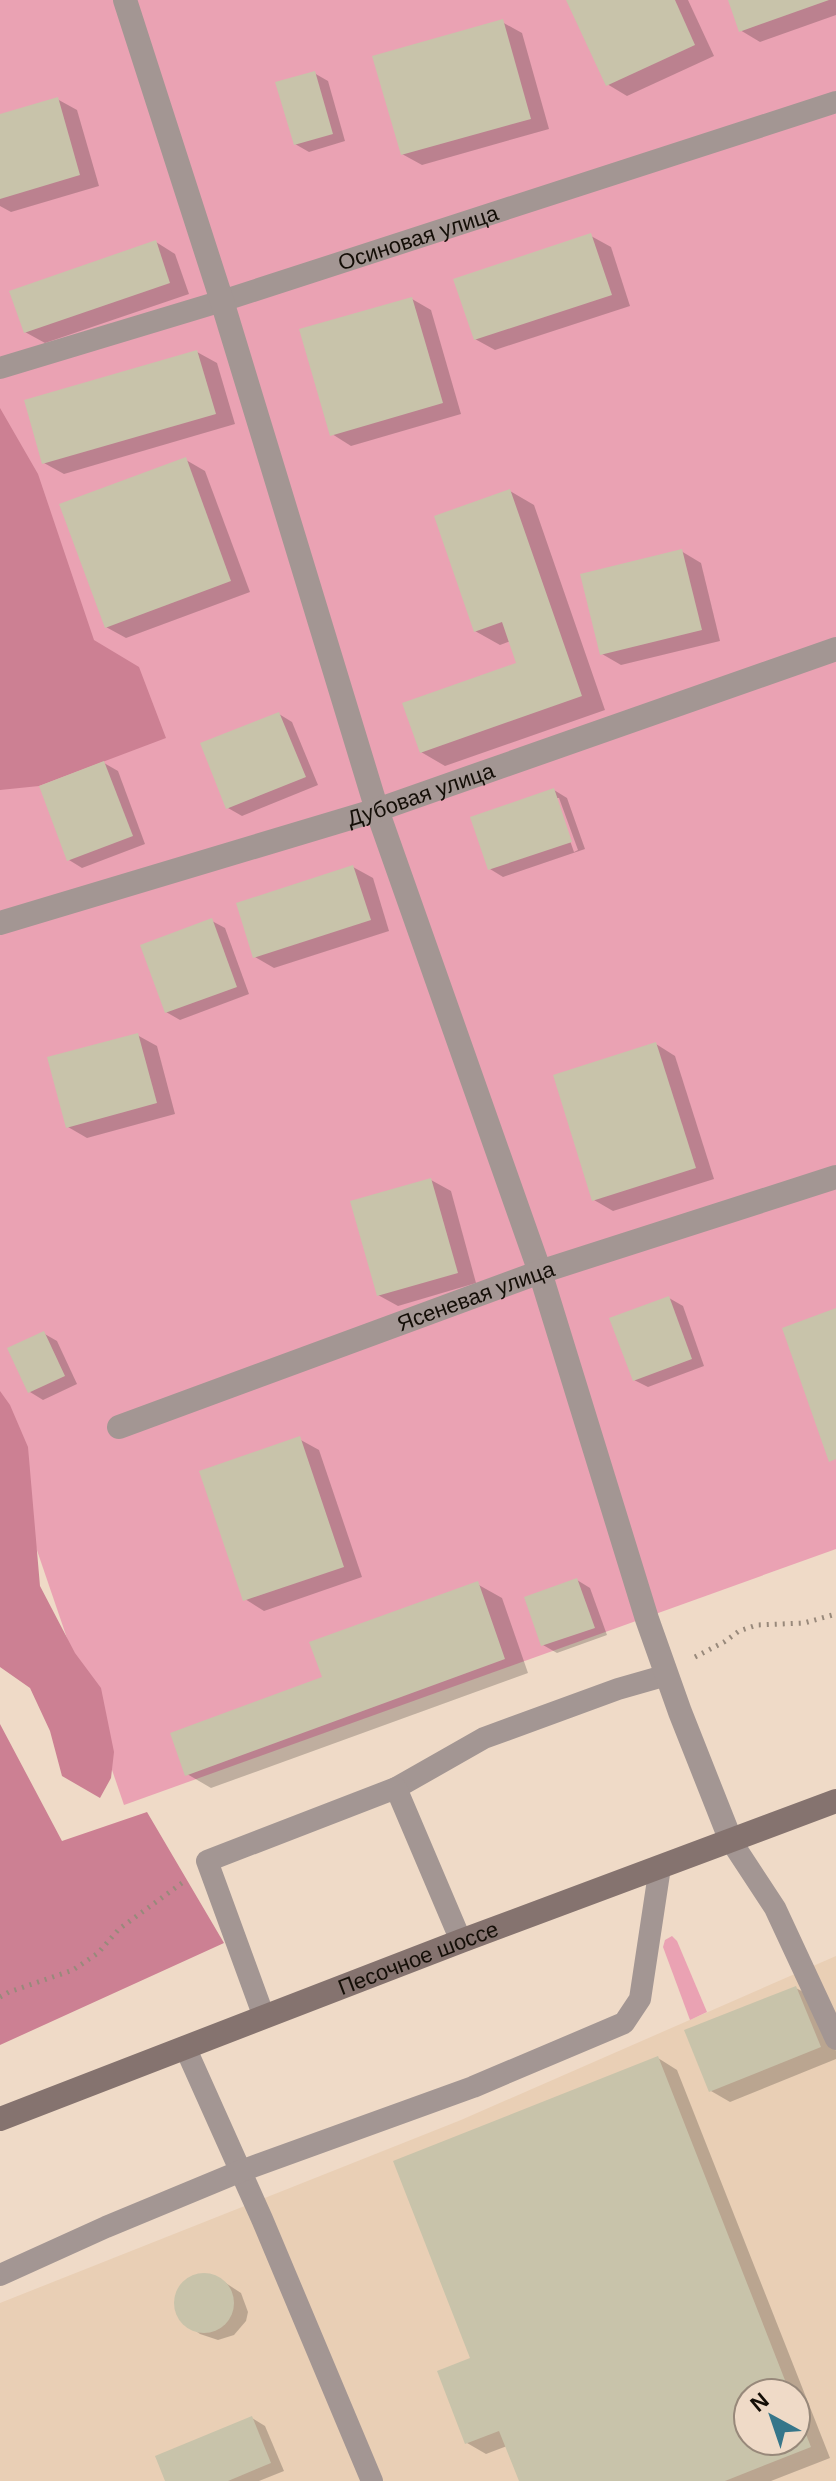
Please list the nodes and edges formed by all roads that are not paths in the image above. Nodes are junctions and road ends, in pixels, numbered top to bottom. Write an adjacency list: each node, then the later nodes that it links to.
1 (125, 0): 3 (street)
2 (836, 102): 3 (lane, Осиновая улица)
3 (222, 301): 4 (lane, Осиновая улица); 6 (street)
4 (0, 368)
5 (836, 649): 6 (street, Дубовая улица)
6 (377, 810): 7 (street, Дубовая улица); 9 (street)
7 (0, 923)
8 (836, 1177): 9 (street, Ясеневая улица)
9 (540, 1272): 10 (street, Ясеневая улица); 11 (street)
10 (119, 1427)
11 (667, 1675): 12 (lane); 14 (street)
12 (396, 1788): 16 (lane); 17 (lane)
13 (836, 1801): 14 (main road, Песочное шоссе)
14 (731, 1841): 15 (main road, Песочное шоссе); 18 (lane)
15 (660, 1867): 16 (main road, Песочное шоссе); 21 (lane)
16 (461, 1941): 17 (main road, Песочное шоссе)
17 (264, 2017): 19 (main road, Песочное шоссе)
18 (836, 2039)
19 (185, 2047): 20 (main road, Песочное шоссе); 21 (lane)
20 (0, 2119)
21 (241, 2171): 22 (lane); 23 (lane)
22 (0, 2275)
23 (372, 2481)

